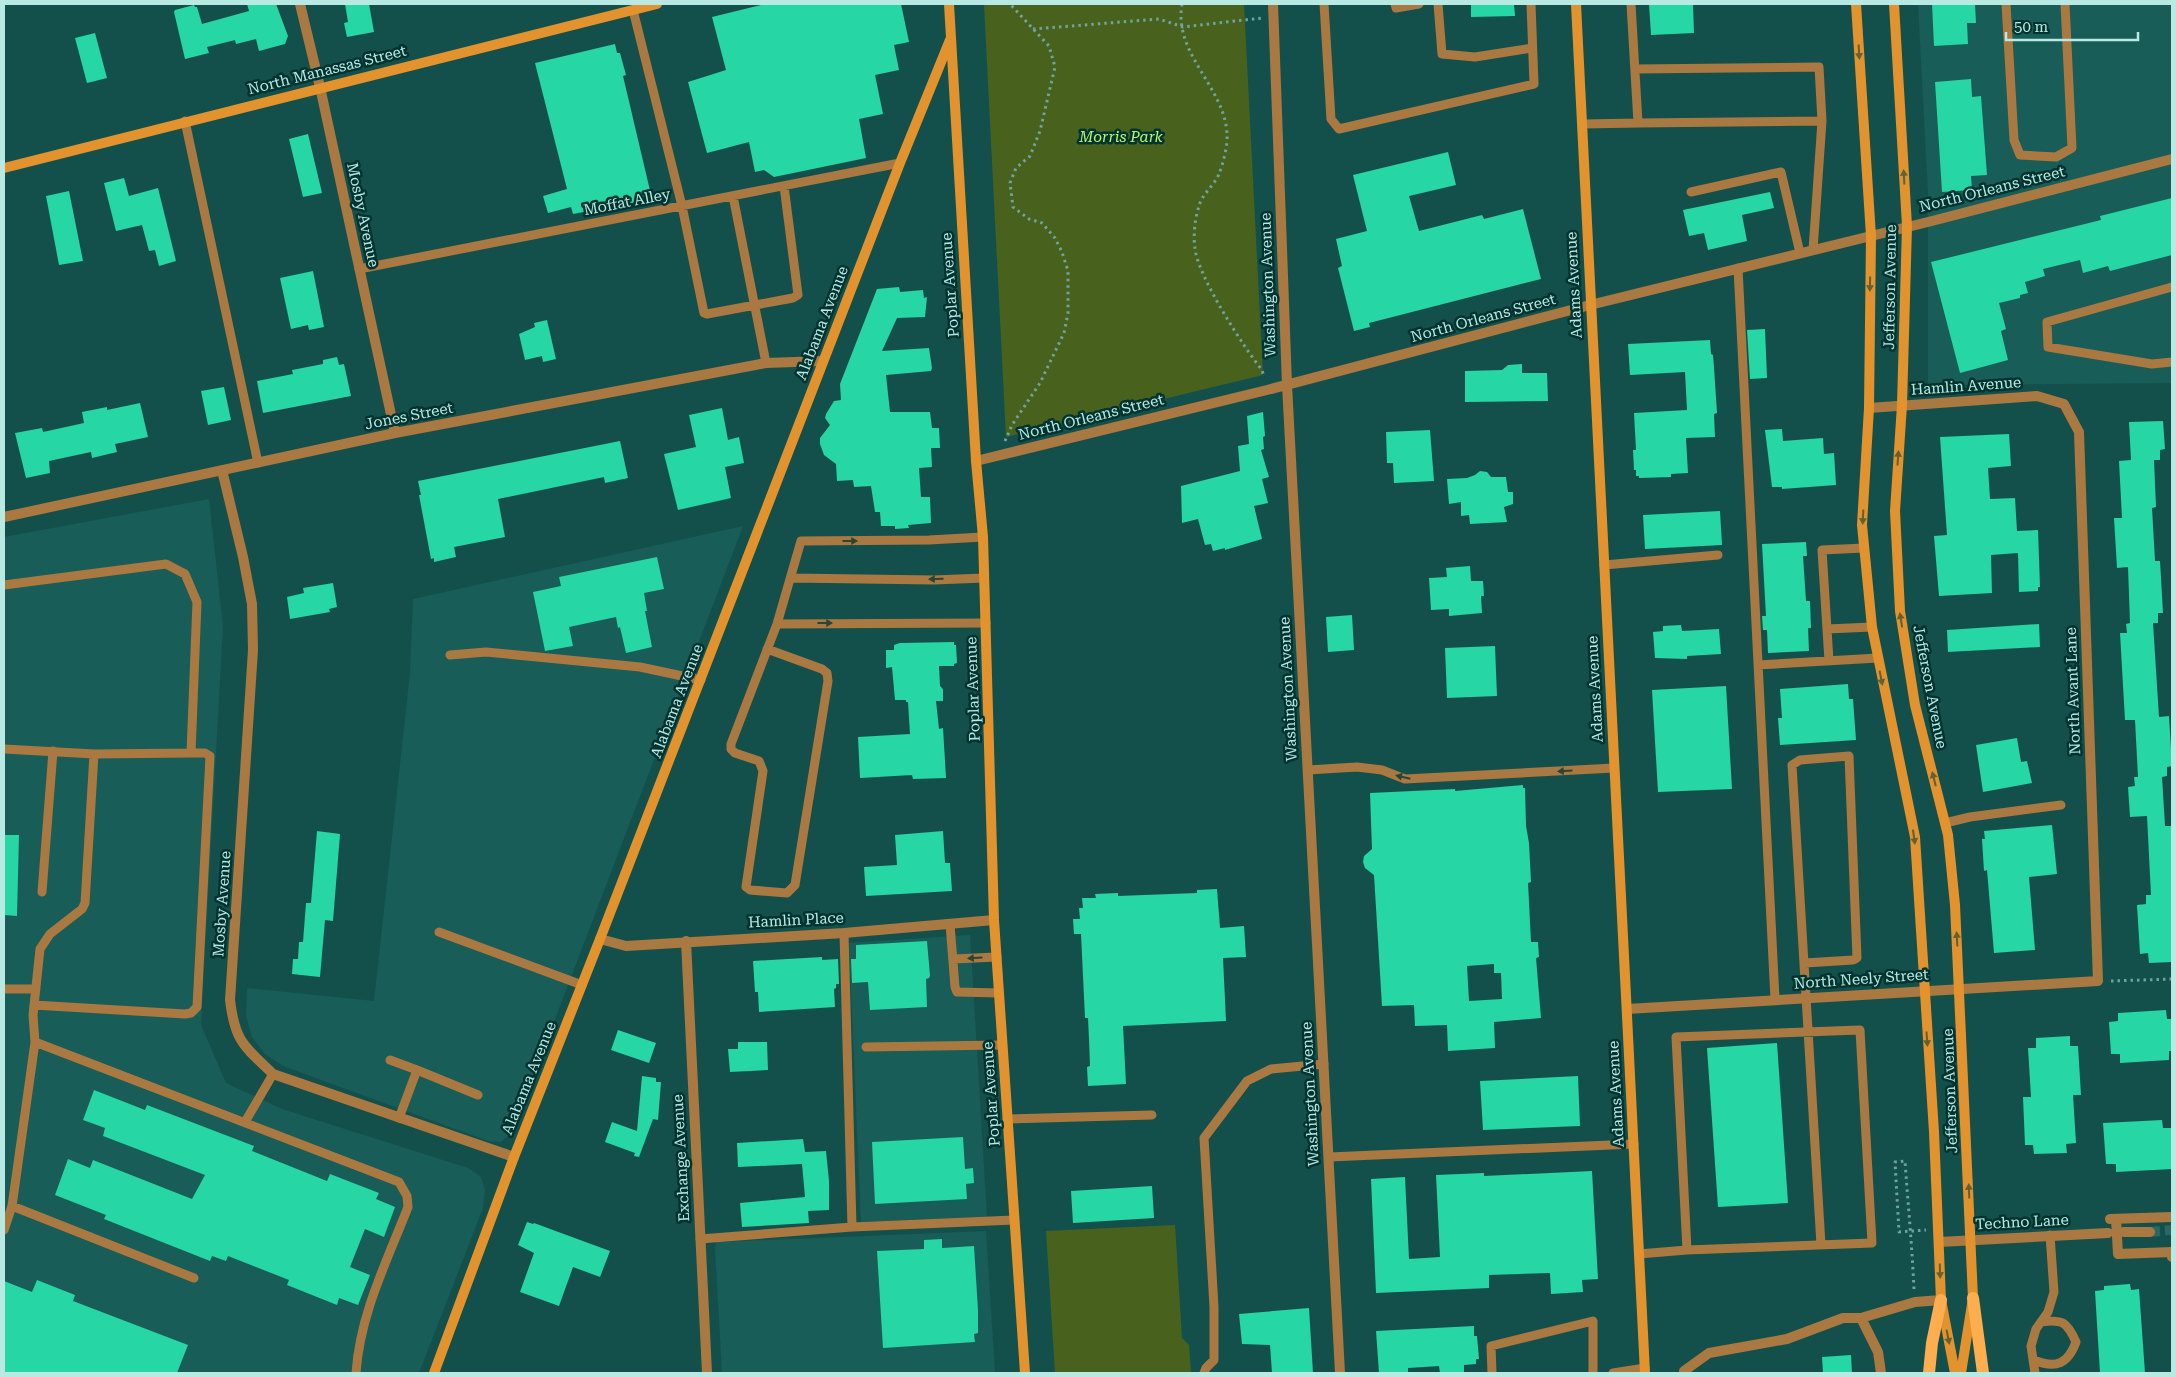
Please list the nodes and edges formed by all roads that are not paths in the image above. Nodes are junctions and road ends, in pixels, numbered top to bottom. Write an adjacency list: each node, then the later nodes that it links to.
1 (300, 4): 20 (street, Mosby Avenue)
2 (657, 4): 16 (main road, North Manassas Street)
3 (949, 4): 17 (main road, Poplar Avenue)
4 (1273, 4): 44 (street, Washington Avenue)
5 (1324, 4): 18 (lane)
6 (1395, 4): 7 (lane)
7 (1419, 4)
8 (1438, 4): 18 (lane)
9 (1531, 4): 18 (lane)
10 (1576, 4): 24 (main road, Adams Avenue)
11 (1632, 4): 19 (lane)
12 (1856, 4): 33 (main road, Jefferson Avenue, one-way to 33)
13 (1894, 4): 32 (main road, Jefferson Avenue, one-way to 13)
14 (2006, 4): 15 (lane)
15 (2065, 4)
16 (633, 10): 20 (main road, North Manassas Street); 31 (lane)
17 (950, 40): 26 (main road, Alabama Avenue); 49 (main road, Poplar Avenue)
18 (1532, 48)
19 (1635, 69): 21 (lane); 23 (lane)
20 (320, 87): 22 (main road, North Manassas Street); 37 (street, Mosby Avenue)
21 (1822, 120): 23 (lane); 34 (lane)
22 (186, 121): 27 (main road, North Manassas Street); 50 (lane)
23 (1638, 123): 24 (lane)
24 (1583, 124): 39 (main road, Adams Avenue)
25 (2172, 159): 32 (street, North Orleans Street)
26 (900, 163): 28 (lane, Moffat Alley); 41 (main road, Alabama Avenue)
27 (4, 168)
28 (784, 186): 30 (lane, Moffat Alley); 40 (lane)
29 (1691, 192): 35 (lane)
30 (733, 196): 31 (lane, Moffat Alley); 40 (lane)
31 (682, 206): 37 (lane, Moffat Alley); 40 (lane)
32 (1907, 226): 33 (street, North Orleans Street); 46 (main road, Jefferson Avenue)
33 (1870, 236): 34 (street, North Orleans Street); 47 (main road, Jefferson Avenue, one-way to 47)
34 (1813, 250): 35 (street, North Orleans Street)
35 (1800, 253): 36 (street, North Orleans Street)
36 (1738, 268): 39 (street, North Orleans Street); 68 (lane)
37 (359, 269): 48 (street, Mosby Avenue)
38 (2172, 287): 42 (lane)
39 (1590, 305): 44 (street, North Orleans Street); 56 (main road, Adams Avenue)
40 (754, 306): 43 (lane)
41 (823, 361): 43 (street, Jones Street); 69 (main road, Alabama Avenue)
42 (2172, 362)
43 (766, 363): 48 (street, Jones Street)
44 (1287, 385): 49 (street, North Orleans Street); 75 (street, Washington Avenue)
45 (2064, 404): 46 (street, Hamlin Avenue); 88 (street, North Avant Lane)
46 (1902, 405): 47 (street, Hamlin Avenue); 77 (main road, Jefferson Avenue, one-way to 46)
47 (1869, 408): 54 (main road, Jefferson Avenue, one-way to 54)
48 (394, 433): 50 (street, Jones Street)
49 (976, 461): 53 (main road, Poplar Avenue)
50 (258, 463): 51 (street, Jones Street)
51 (222, 470): 52 (street, Jones Street); 106 (street, Mosby Avenue)
52 (4, 517)
53 (983, 537): 57 (lane, one-way to 53); 58 (main road, Poplar Avenue)
54 (1864, 548): 62 (main road, Jefferson Avenue); 63 (lane)
55 (1718, 555): 56 (lane)
56 (1604, 565): 74 (main road, Adams Avenue)
57 (791, 578): 58 (lane, one-way to 57); 61 (lane)
58 (984, 578): 60 (main road, Poplar Avenue)
59 (4, 585): 72 (lane)
60 (986, 623): 61 (lane, one-way to 60); 79 (main road, Poplar Avenue)
61 (777, 624): 64 (lane)
62 (1872, 627): 63 (lane); 66 (main road, Jefferson Avenue)
63 (1827, 629): 67 (lane)
64 (767, 649): 64 (lane)
65 (450, 654): 69 (lane)
66 (1878, 658): 67 (lane); 93 (main road, Jefferson Avenue, one-way to 93)
67 (1829, 661): 68 (lane)
68 (1758, 665): 96 (lane)
69 (701, 680): 83 (main road, Alabama Avenue)
70 (4, 749): 71 (lane)
71 (53, 752): 73 (lane); 78 (lane)
72 (192, 753): 73 (lane); 97 (lane)
73 (94, 754): 92 (lane)
74 (1614, 768): 75 (lane, one-way to 75); 98 (main road, Adams Avenue)
75 (1308, 770): 104 (street, Washington Avenue)
76 (2060, 806): 77 (lane)
77 (1945, 823): 90 (main road, Jefferson Avenue, one-way to 77)
78 (42, 892)
79 (994, 920): 80 (street, Hamlin Place); 85 (main road, Poplar Avenue)
80 (950, 924): 82 (street, Hamlin Place); 86 (lane)
81 (439, 932): 89 (lane)
82 (844, 933): 84 (street, Hamlin Place); 118 (lane)
83 (600, 939): 84 (street, Hamlin Place); 89 (main road, Alabama Avenue)
84 (686, 941): 124 (street, Exchange Avenue)
85 (997, 957): 86 (lane, one-way to 86); 94 (main road, Poplar Avenue)
86 (953, 959): 94 (lane)
87 (1805, 963): 87 (lane); 95 (lane)
88 (2098, 981): 90 (street, North Neely Street)
89 (582, 985): 113 (main road, Alabama Avenue)
90 (1960, 988): 93 (street, North Neely Street); 125 (main road, Jefferson Avenue, one-way to 90)
91 (4, 989): 92 (lane)
92 (36, 989): 97 (lane)
93 (1924, 990): 95 (street, North Neely Street); 126 (main road, Jefferson Avenue, one-way to 126)
94 (999, 993): 101 (main road, Poplar Avenue)
95 (1807, 998): 96 (street, North Neely Street); 99 (lane)
96 (1775, 999): 98 (street, North Neely Street)
97 (34, 1004): 100 (lane)
98 (1627, 1009): 112 (main road, Adams Avenue)
99 (1809, 1032): 127 (lane); 127 (lane); 128 (lane)
100 (35, 1042): 111 (lane); 115 (lane)
101 (1002, 1045): 102 (lane); 110 (main road, Poplar Avenue)
102 (866, 1047)
103 (390, 1060): 105 (lane)
104 (1324, 1064): 114 (street, Washington Avenue); 142 (lane)
105 (417, 1070): 107 (lane); 109 (lane)
106 (272, 1074): 109 (street, Mosby Avenue); 111 (lane)
107 (478, 1095)
108 (1152, 1115): 110 (lane)
109 (399, 1118): 113 (street, Mosby Avenue)
110 (1007, 1119): 117 (main road, Poplar Avenue)
111 (245, 1122): 138 (lane)
112 (1634, 1144): 114 (lane); 129 (main road, Adams Avenue)
113 (514, 1157): 139 (main road, Alabama Avenue)
114 (1329, 1157): 143 (street, Washington Avenue)
115 (12, 1206): 119 (lane); 131 (lane)
116 (2172, 1217): 130 (street)
117 (1014, 1220): 118 (lane); 141 (main road, Poplar Avenue)
118 (852, 1227): 124 (lane)
119 (4, 1230)
120 (2124, 1232): 121 (street)
121 (2150, 1232)
122 (2108, 1233): 123 (street, Techno Lane)
123 (2050, 1235): 125 (street, Techno Lane); 135 (lane)
124 (700, 1239): 140 (street, Exchange Avenue)
125 (1971, 1240): 126 (street, Techno Lane); 132 (main road, Jefferson Avenue)
126 (1939, 1242): 133 (main road, Jefferson Avenue, one-way to 133)
127 (1822, 1244): 128 (lane)
128 (1687, 1250): 129 (lane)
129 (1639, 1254): 137 (main road, Adams Avenue)
130 (2172, 1257)
131 (194, 1278)
132 (1973, 1298): 151 (main road, Jefferson Avenue); 152 (main road)
133 (1940, 1300): 134 (street); 149 (main road); 150 (main road, Jefferson Avenue, one-way to 150)
134 (1861, 1318): 147 (street); 148 (street)
135 (2041, 1322): 136 (lane); 136 (lane)
136 (2034, 1360): 153 (lane)
137 (1645, 1371): 146 (lane)
138 (356, 1373)
139 (434, 1373)
140 (707, 1373)
141 (1024, 1373)
142 (1204, 1373)
143 (1340, 1373)
144 (1492, 1373): 145 (lane)
145 (1594, 1373)
146 (1612, 1373)
147 (1684, 1373)
148 (1881, 1373)
149 (1929, 1373)
150 (1955, 1373)
151 (1961, 1373)
152 (1983, 1373)
153 (2035, 1373)

